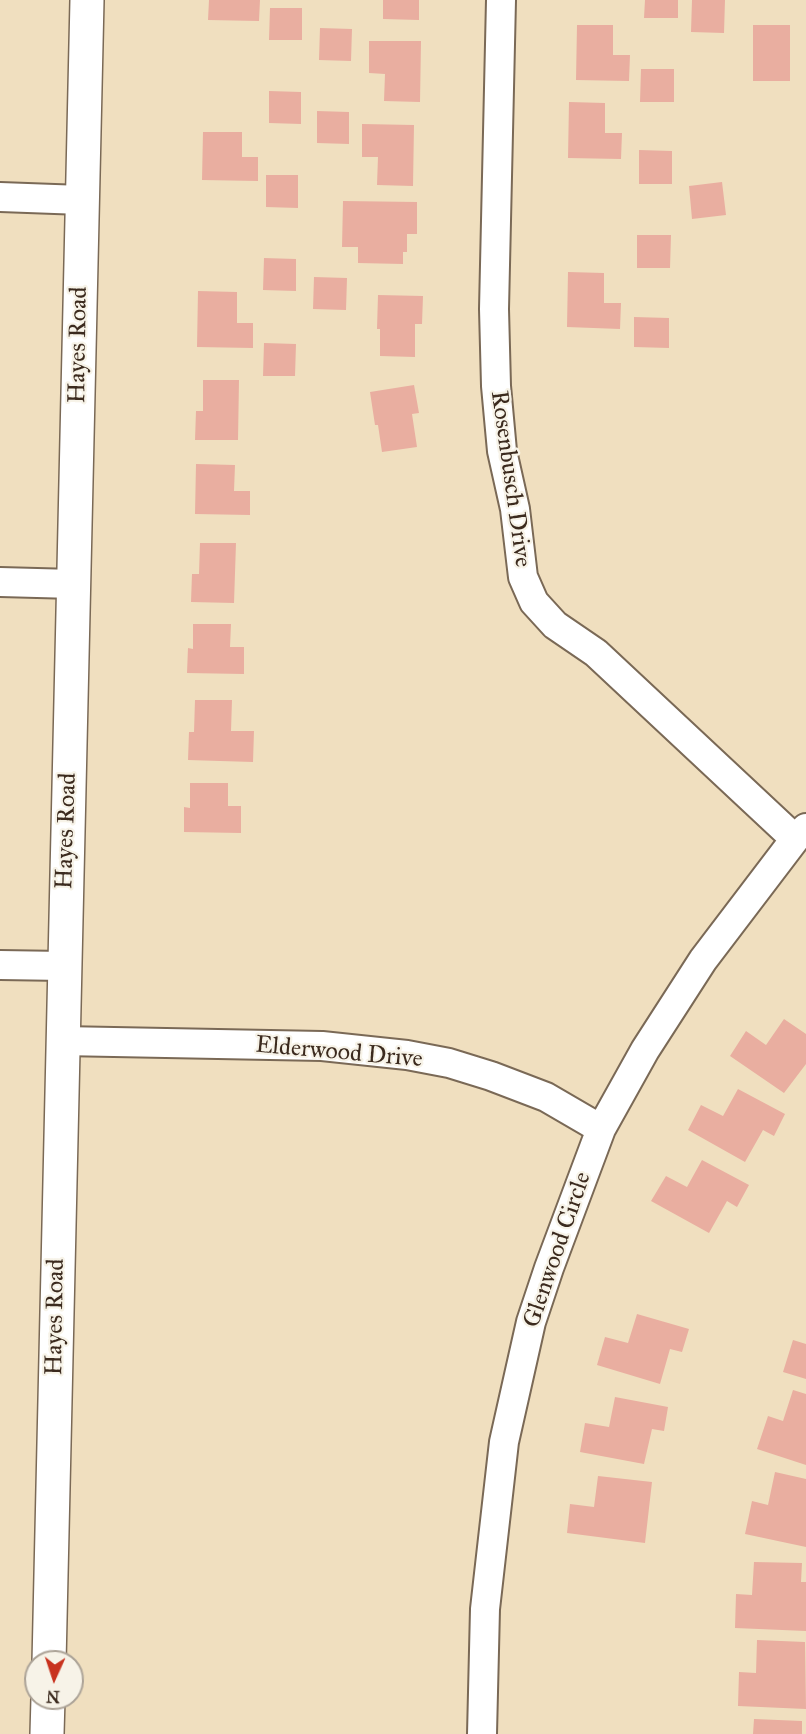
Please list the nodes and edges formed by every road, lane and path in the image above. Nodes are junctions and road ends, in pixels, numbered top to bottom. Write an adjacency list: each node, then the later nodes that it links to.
1 (87, 0): 4 (street, Hayes Road)
2 (501, 0): 7 (street, Rosenbusch Drive)
3 (0, 197): 4 (street)
4 (82, 200): 6 (street, Hayes Road)
5 (0, 582): 6 (street)
6 (74, 584): 9 (street, Hayes Road)
7 (800, 833): 11 (street, Glenwood Circle)
8 (0, 965): 9 (street)
9 (64, 966): 10 (street, Hayes Road)
10 (62, 1041): 11 (street, Elderwood Drive); 12 (street, Hayes Road)
11 (601, 1129): 15 (street, Glenwood Circle)
12 (48, 1650)
13 (48, 1710): 14 (street)
14 (47, 1734)
15 (482, 1734)

